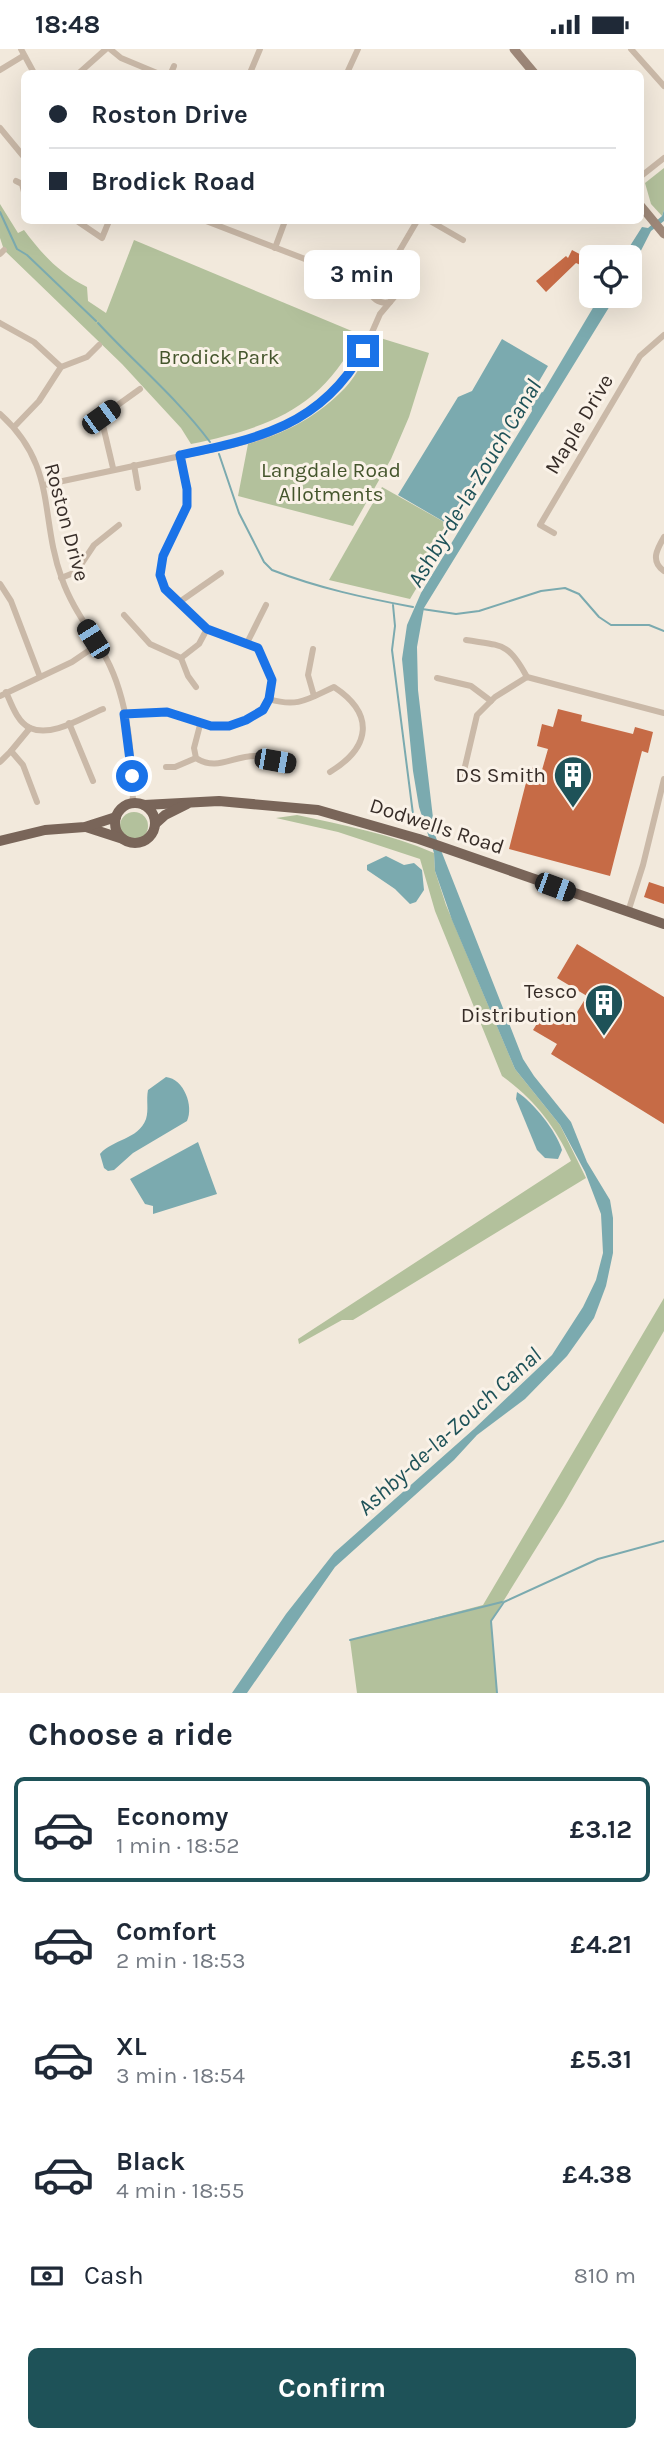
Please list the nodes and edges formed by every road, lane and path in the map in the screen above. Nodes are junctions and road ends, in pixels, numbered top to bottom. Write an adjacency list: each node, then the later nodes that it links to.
1 (108, 49): 10 (street); 11 (street)
2 (260, 49): 13 (street)
3 (358, 49): 14 (street)
4 (514, 49): 15 (main road)
5 (631, 49): 16 (street)
6 (22, 52): 8 (street); 9 (street)
7 (174, 66): 12 (street)
8 (0, 70)
9 (32, 70)
10 (83, 70)
11 (150, 70)
12 (172, 70)
13 (251, 70)
14 (348, 70)
15 (529, 70)
16 (663, 81)
17 (0, 128): 18 (street)
18 (21, 153)
19 (664, 158): 20 (street)
20 (644, 174)
21 (644, 210): 28 (main road)
22 (81, 224): 23 (street)
23 (108, 224)
24 (214, 224): 30 (street)
25 (284, 224): 30 (street)
26 (415, 224): 31 (street)
27 (435, 224): 29 (street)
28 (664, 234)
29 (463, 240)
30 (275, 248): 33 (street)
31 (390, 267): 32 (street); 34 (street)
32 (388, 278): 34 (street); 36 (street)
33 (357, 279): 34 (street); 35 (street)
34 (378, 279): 35 (street)
35 (372, 296): 37 (street)
36 (390, 302): 37 (street); 38 (street)
37 (380, 303): 38 (street)
38 (380, 314): 48 (street)
39 (0, 323): 42 (street)
40 (664, 335): 54 (street, Maple Drive)
41 (99, 345): 42 (street)
42 (61, 367): 46 (street)
43 (140, 389): 45 (street)
44 (0, 414): 46 (street, Roston Drive)
45 (101, 417): 47 (street); 50 (street)
46 (14, 427): 51 (street, Roston Drive)
47 (87, 428)
48 (180, 455): 49 (street); 60 (street)
49 (134, 465): 50 (street); 52 (street)
50 (113, 468): 51 (street)
51 (44, 485): 58 (street, Roston Drive)
52 (138, 488)
53 (119, 525): 58 (street)
54 (554, 533)
55 (664, 537): 56 (street)
56 (664, 571)
57 (221, 573): 60 (street)
58 (61, 578): 66 (street, Roston Drive)
59 (1, 586): 69 (street)
60 (178, 603): 63 (street)
61 (266, 605): 65 (street)
62 (124, 615): 68 (street)
63 (207, 629): 65 (street); 68 (street)
64 (466, 640): 70 (street)
65 (247, 643): 75 (street)
66 (97, 645): 69 (street); 79 (street, Roston Drive)
67 (313, 649): 74 (street)
68 (181, 658): 72 (street)
69 (40, 677): 73 (street)
70 (527, 677): 76 (street); 78 (street)
71 (437, 678): 76 (street)
72 (196, 687)
73 (3, 694): 82 (street)
74 (314, 696): 75 (street); 88 (street)
75 (269, 699): 81 (street)
76 (491, 701): 89 (street)
77 (103, 709): 80 (street)
78 (664, 713)
79 (124, 714): 81 (street); 94 (street, Roston Drive)
80 (69, 723): 82 (street); 91 (street)
81 (200, 725): 84 (street)
82 (30, 728): 83 (street)
83 (10, 751): 85 (street); 92 (street)
84 (196, 758): 86 (street); 87 (street)
85 (0, 762)
86 (289, 764)
87 (166, 767)
88 (330, 772)
89 (463, 775)
90 (664, 779): 100 (street)
91 (93, 781)
92 (37, 802)
93 (190, 802): 94 (main road, Dodwells Road); 96 (main road, Dodwells Road); 100 (main road, Dodwells Road)
94 (138, 804): 95 (main road); 96 (main road)
95 (116, 817): 97 (main road); 98 (main road)
96 (155, 824): 98 (main road)
97 (85, 827): 98 (main road); 99 (main road)
98 (123, 839)
99 (0, 841)
100 (628, 912): 101 (main road, Dodwells Road)
101 (664, 924)

